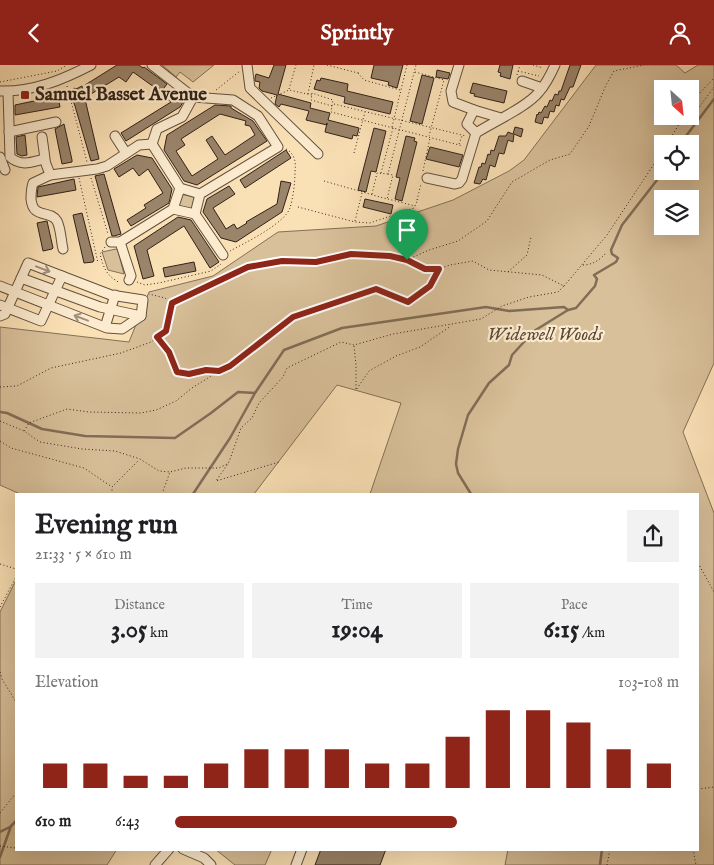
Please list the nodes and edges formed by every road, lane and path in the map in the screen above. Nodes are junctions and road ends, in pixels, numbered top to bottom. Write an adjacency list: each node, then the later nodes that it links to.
1 (67, 65): 21 (path)
2 (91, 65): 18 (street)
3 (152, 65): 30 (street)
4 (296, 65): 24 (path)
5 (314, 65): 28 (path)
6 (327, 65): 25 (path)
7 (407, 65): 25 (path)
8 (416, 65): 16 (path)
9 (459, 65): 35 (street)
10 (533, 65): 14 (path)
11 (556, 65): 23 (street)
12 (644, 65): 86 (path)
13 (247, 66): 31 (path); 32 (street)
14 (545, 68)
15 (518, 71): 17 (path)
16 (414, 72): 40 (path); 42 (path)
17 (540, 76)
18 (65, 78): 26 (street); 62 (path)
19 (714, 78): 27 (path)
20 (522, 81): 23 (street)
21 (0, 82)
22 (714, 87): 34 (path)
23 (542, 88): 37 (street)
24 (289, 90): 28 (path); 32 (path)
25 (401, 90): 38 (path)
26 (4, 91): 45 (street)
27 (699, 94)
28 (308, 95): 29 (path)
29 (312, 95): 33 (path); 33 (path)
30 (193, 97): 31 (street); 51 (street)
31 (206, 98): 53 (street)
32 (264, 102): 57 (street)
33 (332, 105): 36 (path); 39 (path)
34 (699, 108)
35 (474, 110): 37 (street); 47 (street)
36 (365, 111): 38 (path); 39 (path)
37 (501, 118): 47 (street)
38 (394, 119): 40 (path); 43 (path)
39 (362, 120): 43 (path); 56 (path)
40 (402, 121): 42 (path); 44 (path)
41 (56, 122): 45 (street)
42 (431, 127): 46 (path); 50 (path)
43 (392, 128): 44 (path); 64 (path)
44 (400, 130): 50 (path); 65 (path)
45 (9, 132): 59 (street)
46 (462, 135): 47 (path); 52 (path)
47 (475, 135): 54 (street)
48 (42, 137): 59 (street)
49 (115, 137): 55 (street)
50 (430, 137): 52 (path); 68 (path)
51 (152, 144): 55 (street); 69 (street)
52 (459, 145): 54 (path)
53 (278, 147): 71 (street); 85 (path)
54 (471, 148): 68 (street)
55 (126, 153): 62 (street)
56 (354, 153)
57 (318, 155)
58 (0, 157): 61 (street)
59 (44, 159): 66 (street)
60 (654, 164): 88 (path)
61 (5, 170)
62 (89, 170): 63 (street); 80 (path)
63 (78, 171): 66 (street); 84 (path)
64 (381, 173): 65 (path); 72 (path)
65 (388, 174): 73 (path)
66 (50, 175): 81 (street)
67 (324, 181): 70 (path)
68 (424, 181): 74 (path)
69 (180, 188): 71 (street); 76 (street)
70 (362, 193): 72 (path); 78 (path)
71 (200, 194): 77 (street)
72 (372, 194): 73 (path)
73 (388, 199): 74 (path)
74 (415, 205): 78 (path)
75 (298, 207): 78 (path)
76 (173, 209): 77 (street); 80 (street)
77 (195, 214): 85 (street)
78 (355, 221)
79 (531, 237): 90 (path)
80 (115, 242): 83 (path); 93 (street)
81 (63, 249)
82 (606, 253): 88 (path)
83 (100, 254): 84 (path); 93 (path)
84 (96, 255): 87 (path)
85 (223, 255): 93 (path)
86 (407, 260): 89 (path); 100 (path)
87 (98, 263)
88 (582, 265): 95 (path)
89 (439, 269): 90 (path); 110 (path)
90 (508, 272): 95 (path)
91 (62, 276): 92 (street, one-way to 91); 96 (street); 99 (street)
92 (22, 278): 96 (street); 97 (street)
93 (127, 280)
94 (0, 286): 97 (street)
95 (564, 286): 106 (path)
96 (56, 291): 101 (street); 103 (street)
97 (15, 292): 101 (street); 102 (street)
98 (149, 294): 100 (path)
99 (115, 295): 103 (street); 105 (street)
100 (172, 303): 108 (path)
101 (49, 305): 102 (street); 107 (street, one-way to 101)
102 (4, 307): 104 (street)
103 (111, 310): 105 (street); 107 (street)
104 (0, 316)
105 (141, 316): 107 (street)
106 (453, 325): 109 (path); 109 (path)
107 (104, 327)
108 (157, 337): 110 (path); 111 (path)
109 (354, 345): 117 (path)
110 (219, 371): 113 (path)
111 (0, 387)
112 (0, 421): 113 (path)
113 (24, 431): 115 (path)
114 (0, 441): 119 (path)
115 (140, 459): 118 (path); 119 (path)
116 (278, 461): 117 (path)
117 (229, 462): 118 (path)
118 (170, 472): 121 (path)
119 (112, 487): 120 (path)
120 (112, 493)
121 (162, 493)
122 (0, 564): 124 (path)
123 (699, 565): 126 (path)
124 (15, 569)
125 (15, 579): 127 (path)
126 (714, 592)
127 (0, 607)
128 (0, 672): 129 (path)
129 (15, 700)
130 (714, 787): 131 (path)
131 (699, 789)
132 (15, 794): 133 (path)
133 (0, 813)
134 (0, 846): 135 (path)
135 (15, 847)
136 (167, 851): 142 (street)
137 (188, 851): 141 (street)
138 (301, 851): 143 (street)
139 (610, 851): 144 (path)
140 (693, 851): 145 (path)
141 (209, 864)
142 (155, 865)
143 (296, 865)
144 (607, 865)
145 (696, 865)

